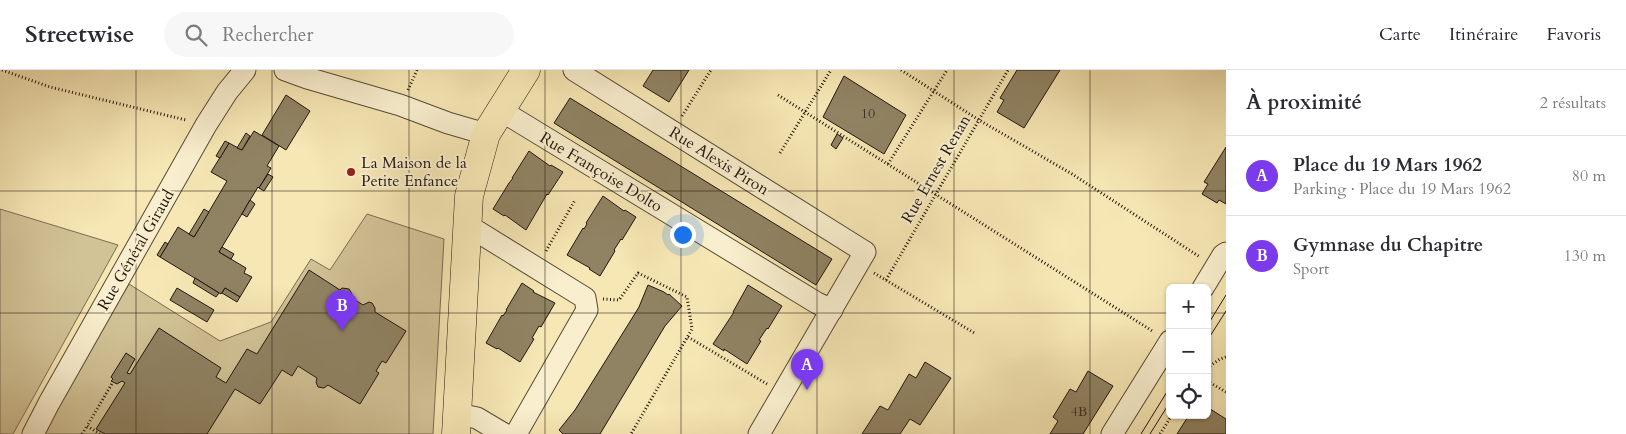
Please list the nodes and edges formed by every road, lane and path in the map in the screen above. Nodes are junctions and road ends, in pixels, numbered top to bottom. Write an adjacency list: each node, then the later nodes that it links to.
1 (2, 70): 17 (path)
2 (245, 70): 17 (street, Rue Général Giraud)
3 (284, 70): 11 (street)
4 (526, 70): 14 (main road)
5 (574, 70): 18 (street, Rue Alexis Piron)
6 (711, 70): 18 (path)
7 (831, 70): 15 (path)
8 (901, 70): 12 (path)
9 (947, 70): 12 (path)
10 (1008, 70): 16 (path, Rue Ernest Renan)
11 (310, 74): 19 (street)
12 (934, 91): 16 (path); 21 (path)
13 (778, 95): 15 (path)
14 (500, 110): 19 (main road); 31 (street, Rue Françoise Dolto)
15 (806, 113): 20 (path); 21 (path)
16 (979, 120): 22 (path, Rue Ernest Renan); 26 (path)
17 (206, 125): 45 (street, Rue Général Giraud)
18 (673, 132): 25 (street, Rue Alexis Piron)
19 (486, 134): 24 (main road)
20 (780, 153)
21 (888, 164): 22 (path)
22 (936, 194): 28 (path, Rue Ernest Renan); 34 (path)
23 (576, 200): 27 (path)
24 (468, 225): 27 (street); 43 (main road)
25 (862, 258): 28 (path); 31 (street)
26 (1221, 260): 29 (street)
27 (537, 268): 30 (street)
28 (886, 280): 32 (path)
29 (1206, 284)
30 (585, 298): 33 (path); 49 (street)
31 (832, 310): 41 (street)
32 (976, 334)
33 (688, 337): 41 (path); 50 (path)
34 (1166, 340)
35 (1166, 347): 52 (street)
36 (1226, 358): 37 (path)
37 (1211, 365)
38 (113, 382): 44 (path)
39 (1211, 383): 40 (path)
40 (1226, 392)
41 (783, 394): 51 (street)
42 (1169, 419): 53 (path)
43 (457, 424): 48 (street)
44 (87, 426): 46 (path); 47 (path)
45 (33, 434)
46 (82, 434)
47 (100, 434)
48 (504, 434)
49 (516, 434)
50 (631, 434)
51 (759, 434)
52 (1112, 434)
53 (1160, 434)

